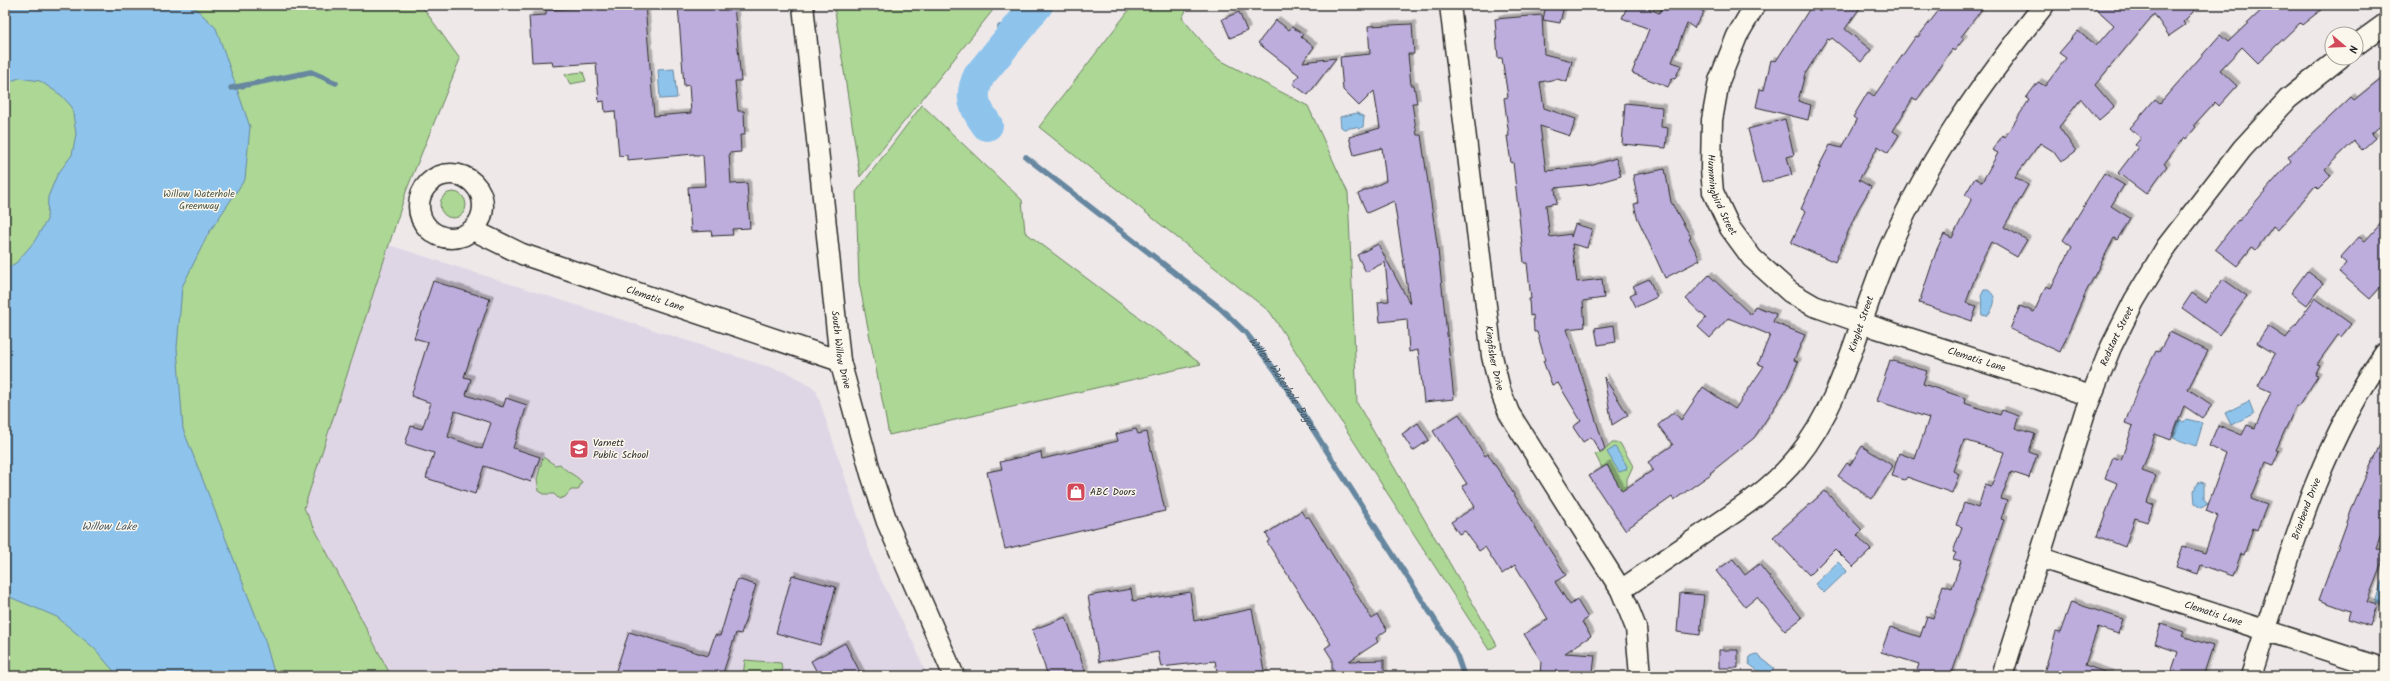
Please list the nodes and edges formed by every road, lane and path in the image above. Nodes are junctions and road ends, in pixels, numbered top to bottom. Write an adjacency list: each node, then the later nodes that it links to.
1 (803, 5): 11 (street, South Willow Drive)
2 (1450, 5): 14 (street, Kingfisher Drive)
3 (1755, 5): 9 (street, Hummingbird Street)
4 (2044, 5): 9 (street, Kinglet Street)
5 (2385, 24): 6 (street)
6 (2364, 39)
7 (2330, 66): 12 (street, Redstart Street)
8 (472, 230): 11 (street, Clematis Lane)
9 (1862, 323): 12 (street, Clematis Lane); 14 (street, Kinglet Street)
10 (2385, 353): 15 (street, Briarbend Drive)
11 (840, 361): 17 (street, South Willow Drive)
12 (2091, 396): 13 (street, Redstart Street)
13 (2040, 558): 15 (street, Clematis Lane); 19 (street, Redstart Street)
14 (1621, 590): 18 (street, Kingfisher Drive)
15 (2266, 630): 16 (street, Clematis Lane); 20 (street, Briarbend Drive)
16 (2385, 669)
17 (954, 676)
18 (1640, 676)
19 (2002, 676)
20 (2251, 676)

